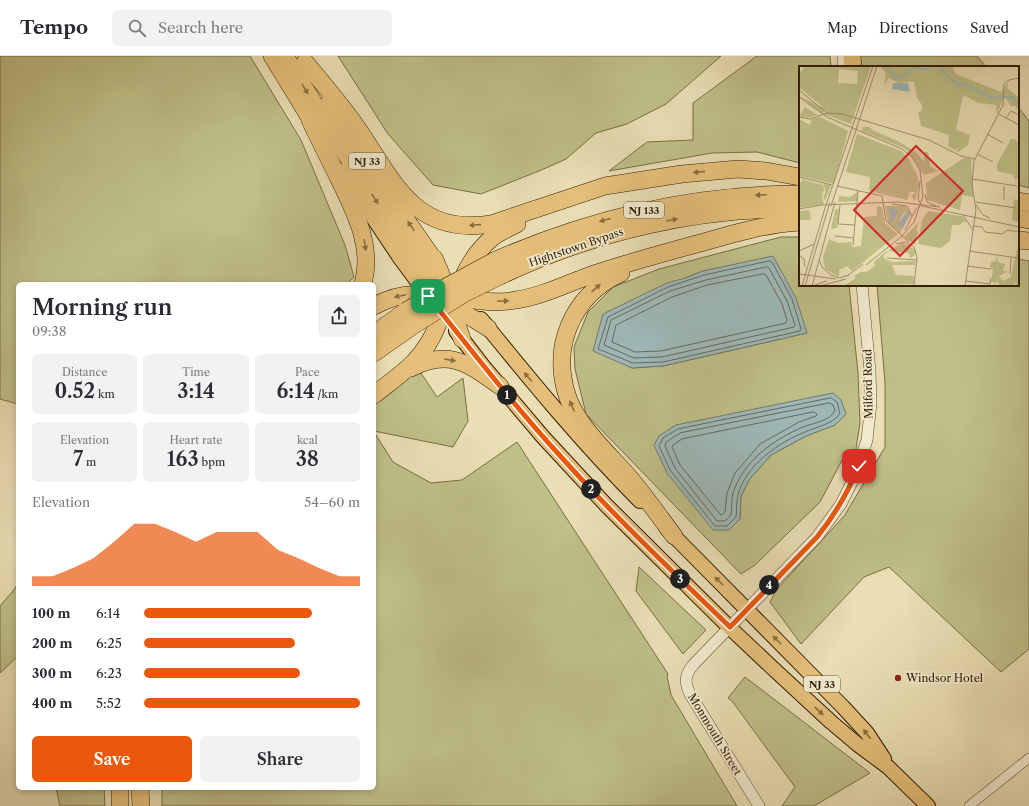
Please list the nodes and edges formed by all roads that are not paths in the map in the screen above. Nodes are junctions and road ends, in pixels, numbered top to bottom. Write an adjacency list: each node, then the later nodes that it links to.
1 (271, 56): 6 (highway, NJ 33)
2 (285, 56): 23 (highway, one-way to 23)
3 (852, 56): 5 (highway)
4 (303, 59): 8 (highway, one-way to 4); 19 (highway, NJ 33, one-way to 4)
5 (853, 66)
6 (310, 120): 21 (highway, one-way to 21); 23 (main road, NJ 33)
7 (799, 177): 8 (highway, one-way to 8)
8 (648, 180): 23 (highway)
9 (799, 194): 20 (highway, Hightstown Bypass / NJ 133, one-way to 20)
10 (1019, 201): 11 (highway)
11 (1029, 203)
12 (799, 209): 20 (highway, Hightstown Bypass / NJ 133, one-way to 12)
13 (1019, 218): 14 (highway)
14 (1029, 220)
15 (799, 222): 16 (highway)
16 (740, 232): 23 (highway, one-way to 16); 33 (highway, one-way to 16)
17 (1019, 240): 18 (highway)
18 (1029, 241)
19 (434, 258): 23 (highway)
20 (499, 268): 25 (highway, Hightstown Bypass / NJ 133, bridge)
21 (364, 282)
22 (862, 286): 34 (street, Milford Road)
23 (449, 299): 24 (highway, one-way to 24); 26 (highway); 28 (highway); 30 (highway)
24 (376, 305)
25 (410, 318): 27 (highway, Hightstown Bypass / NJ 133); 29 (highway, Hightstown Bypass / NJ 133)
26 (488, 328): 33 (main road, NJ 33, one-way to 26)
27 (376, 333)
28 (462, 339): 31 (main road, NJ 33)
29 (376, 351)
30 (401, 374): 31 (highway, one-way to 31); 32 (highway)
31 (500, 386): 35 (main road, NJ 33)
32 (376, 393)
33 (674, 536): 34 (main road, NJ 33, one-way to 33)
34 (746, 609): 35 (street, Milford Road); 37 (main road, NJ 33, one-way to 34)
35 (730, 627): 37 (main road, NJ 33, one-way to 37); 42 (street, Monmouth Street)
36 (1029, 758): 44 (street)
37 (888, 767): 43 (main road, NJ 33)
38 (120, 790): 40 (highway)
39 (140, 790): 41 (highway)
40 (120, 806)
41 (141, 806)
42 (760, 806)
43 (928, 806)
44 (969, 806)

